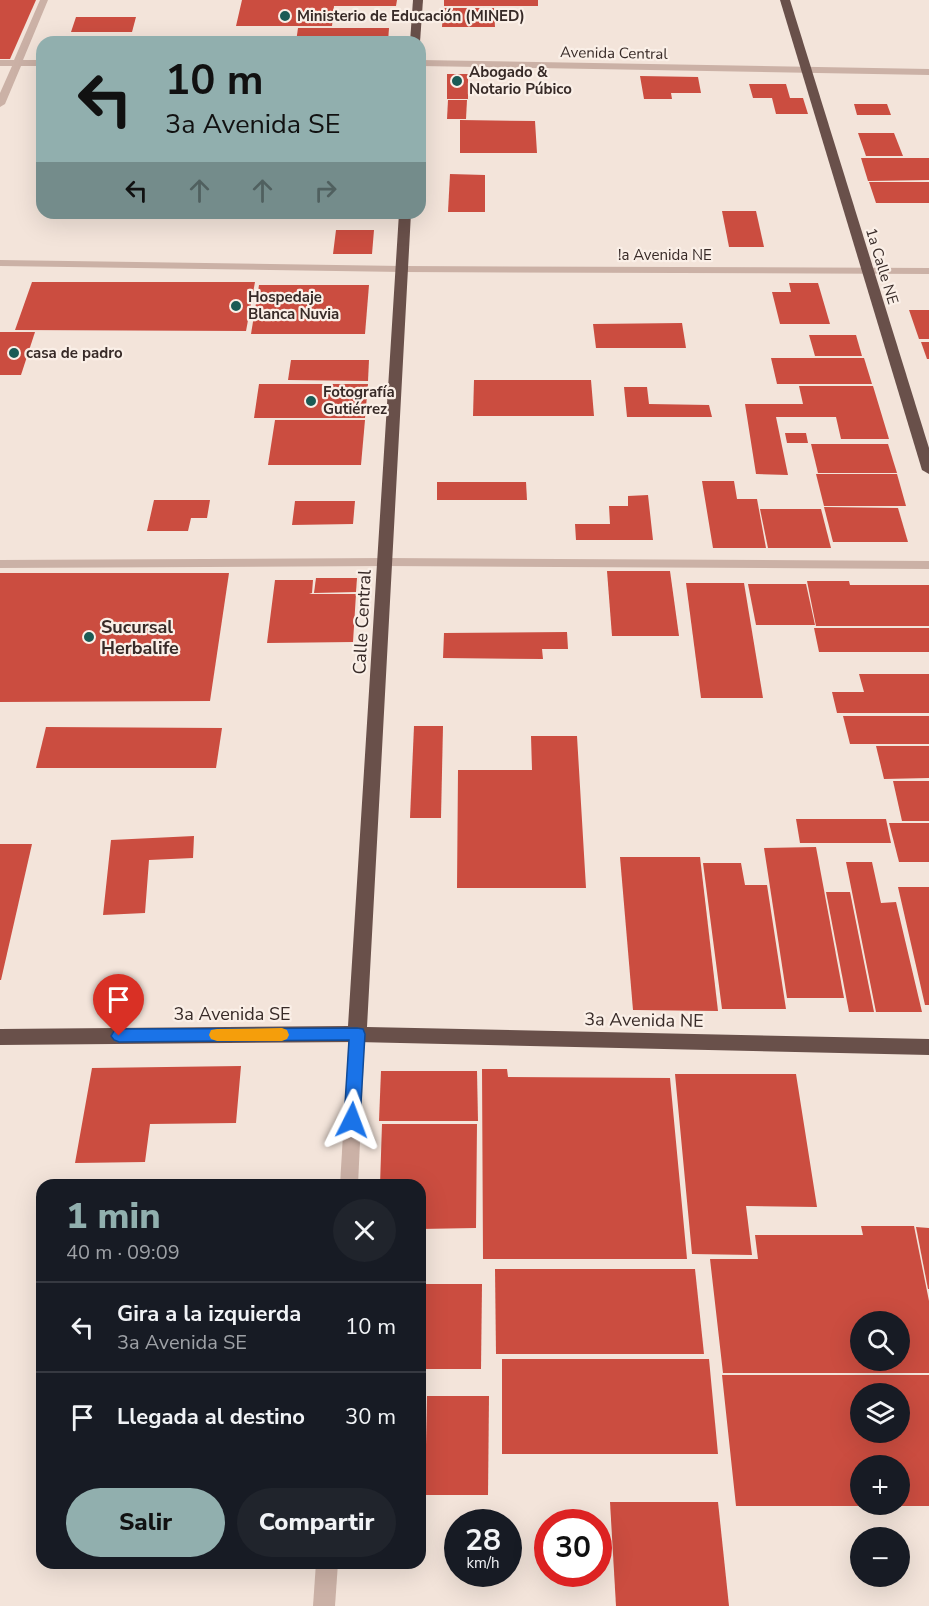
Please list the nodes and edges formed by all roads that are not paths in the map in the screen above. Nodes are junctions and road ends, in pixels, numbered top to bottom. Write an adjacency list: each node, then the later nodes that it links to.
1 (44, 0): 6 (street)
2 (418, 0): 4 (highway)
3 (785, 0): 9 (highway, 1a Calle NE)
4 (415, 36)
5 (0, 63): 6 (street)
6 (17, 63): 7 (street); 11 (street)
7 (36, 63)
8 (426, 63): 9 (street, Avenida Central)
9 (807, 70): 10 (street, Avenida Central); 15 (highway, 1a Calle NE)
10 (929, 72)
11 (0, 104)
12 (405, 219): 14 (highway, Calle Central)
13 (0, 263): 14 (street, !a Avenida NE)
14 (402, 269): 15 (street, !a Avenida NE); 18 (highway, Calle Central)
15 (868, 271): 16 (street, !a Avenida NE); 17 (highway, 1a Calle NE)
16 (929, 271)
17 (929, 470)
18 (385, 562): 19 (street); 20 (street); 21 (highway, Calle Central)
19 (0, 564)
20 (929, 565)
21 (357, 1034): 22 (highway, 3a Avenida SE); 23 (highway, 3a Avenida NE); 24 (street)
22 (0, 1037)
23 (929, 1047)
24 (348, 1179)
25 (327, 1569): 26 (street)
26 (324, 1606)

